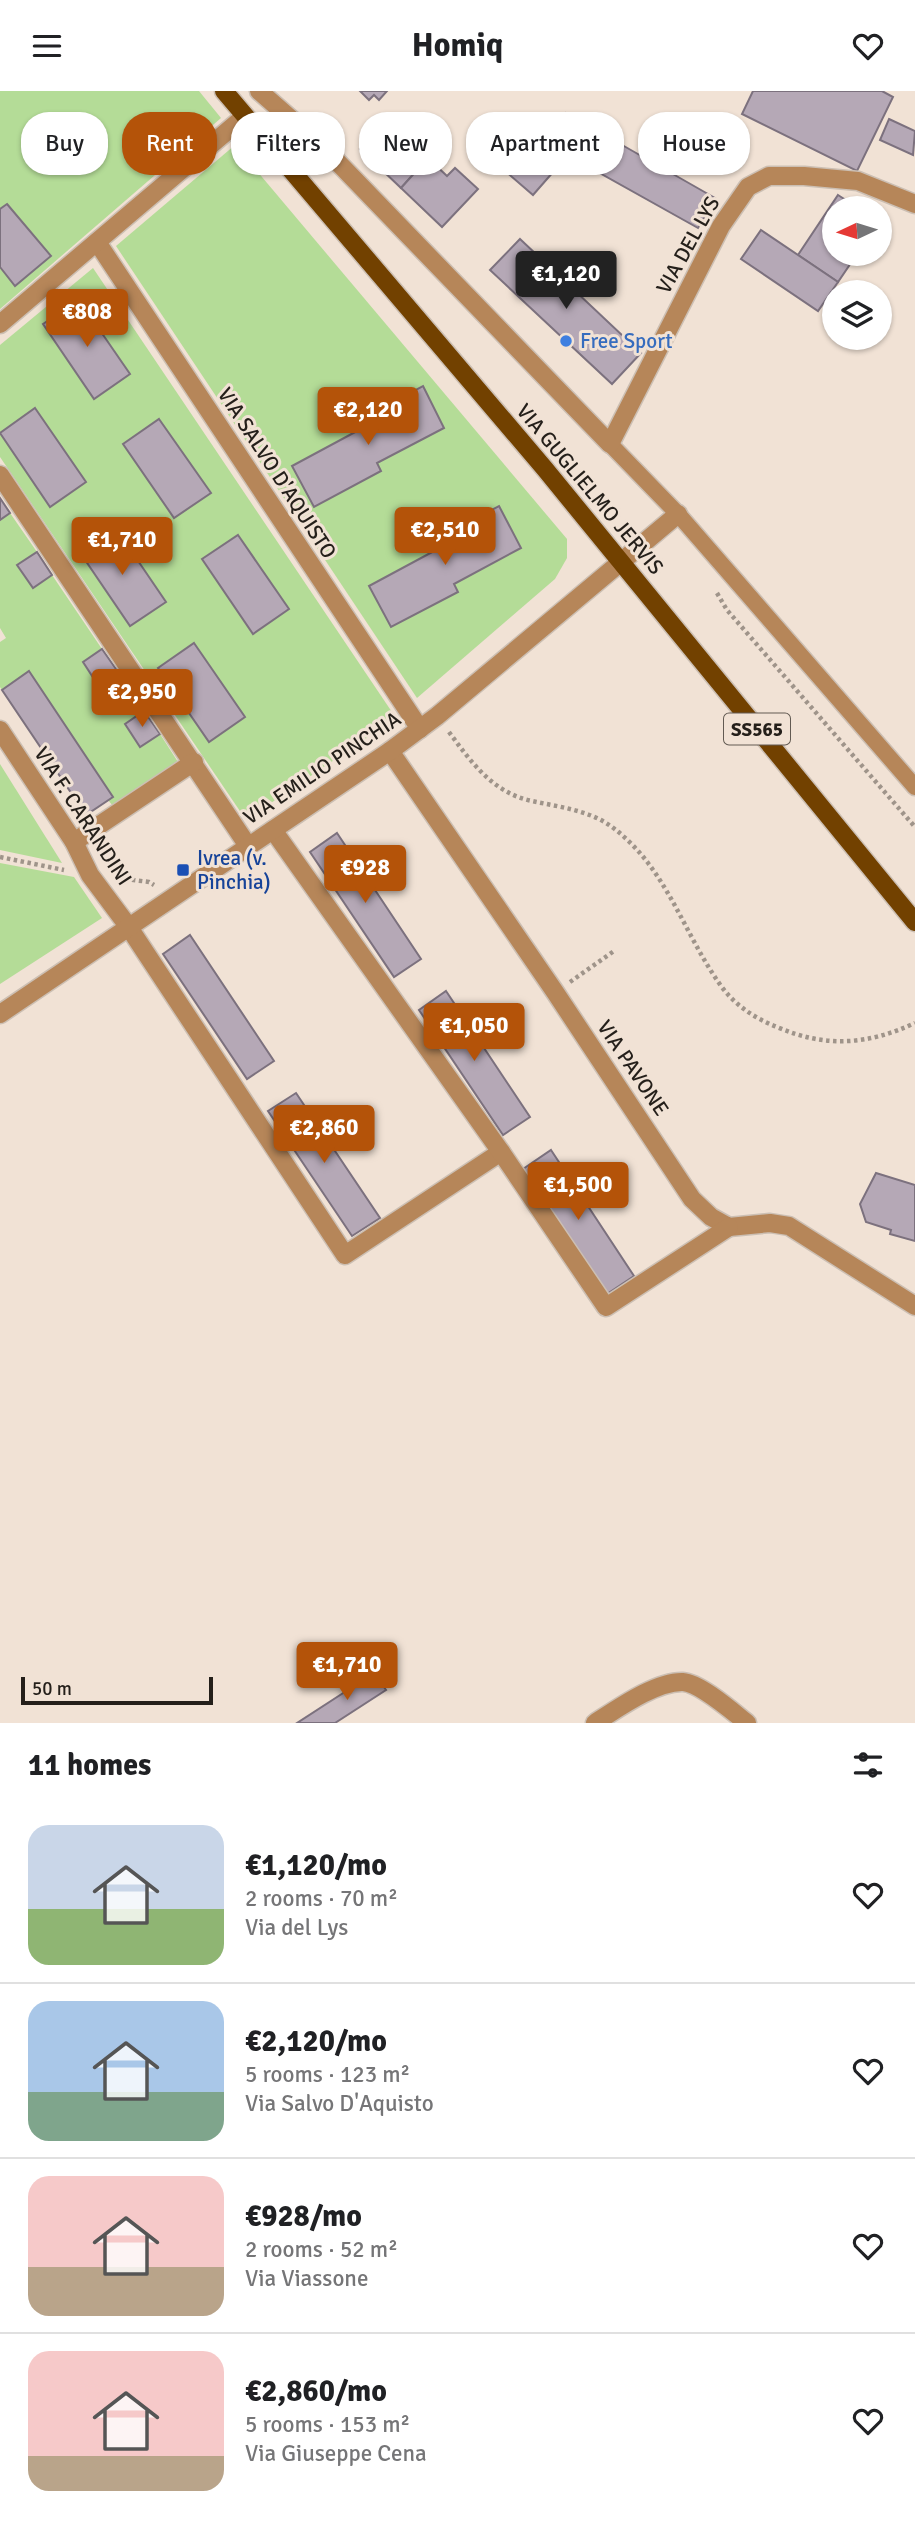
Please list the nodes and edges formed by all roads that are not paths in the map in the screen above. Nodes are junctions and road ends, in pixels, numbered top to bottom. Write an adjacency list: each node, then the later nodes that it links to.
1 (224, 91): 3 (main road, VIA GUGLIELMO JERVIS)
2 (259, 91): 9 (street)
3 (242, 112)
4 (231, 128): 7 (street)
5 (295, 175): 12 (main road, VIA GUGLIELMO JERVIS)
6 (915, 204): 9 (street, VIA DEL LYS)
7 (97, 242): 8 (street); 13 (street, VIA SALVO D'AQUISTO)
8 (0, 324)
9 (610, 444): 11 (lane)
10 (0, 475): 16 (street)
11 (678, 515): 12 (street, VIA EMILIO PINCHIA); 17 (lane)
12 (621, 562): 13 (street, VIA EMILIO PINCHIA); 21 (main road, VIA GUGLIELMO JERVIS / SS565)
13 (419, 729): 15 (street, VIA EMILIO PINCHIA)
14 (0, 730): 19 (street, VIA F. CARANDINI)
15 (390, 751): 18 (street, VIA EMILIO PINCHIA); 25 (street, VIA PAVONE)
16 (194, 762): 19 (street); 20 (street)
17 (915, 787)
18 (273, 830): 20 (street, VIA EMILIO PINCHIA); 24 (street)
19 (74, 842): 22 (street, VIA F. CARANDINI)
20 (248, 846): 22 (street, VIA EMILIO PINCHIA)
21 (915, 922)
22 (128, 926): 23 (street, VIA EMILIO PINCHIA); 24 (street, VIA F. CARANDINI)
23 (0, 1014)
24 (502, 1152): 25 (street)
25 (729, 1227): 26 (street)
26 (915, 1306)
27 (595, 1723): 28 (street)
28 (747, 1723)

